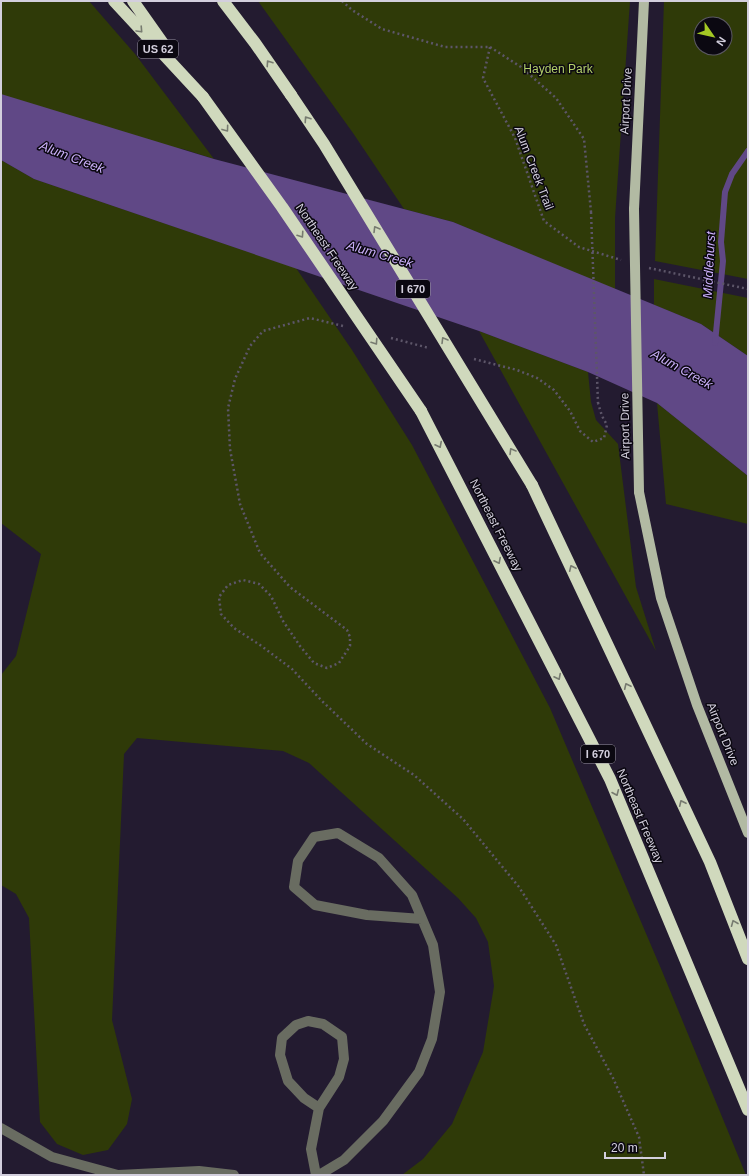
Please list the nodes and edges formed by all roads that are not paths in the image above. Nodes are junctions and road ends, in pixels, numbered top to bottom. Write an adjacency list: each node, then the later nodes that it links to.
1 (114, 1): 5 (highway, US 62, one-way to 5)
2 (132, 1): 5 (highway, Northeast Freeway / I 670)
3 (223, 1): 8 (highway, I 670, one-way to 3, bridge)
4 (644, 1): 6 (main road, Airport Drive, bridge)
5 (203, 97): 10 (highway, Northeast Freeway / I 670, one-way to 10, bridge)
6 (748, 833)
7 (422, 919): 7 (lane); 14 (lane)
8 (748, 959)
9 (319, 1108): 9 (lane); 13 (lane)
10 (748, 1110)
11 (1, 1128): 12 (lane)
12 (234, 1175)
13 (316, 1175)
14 (319, 1175)

